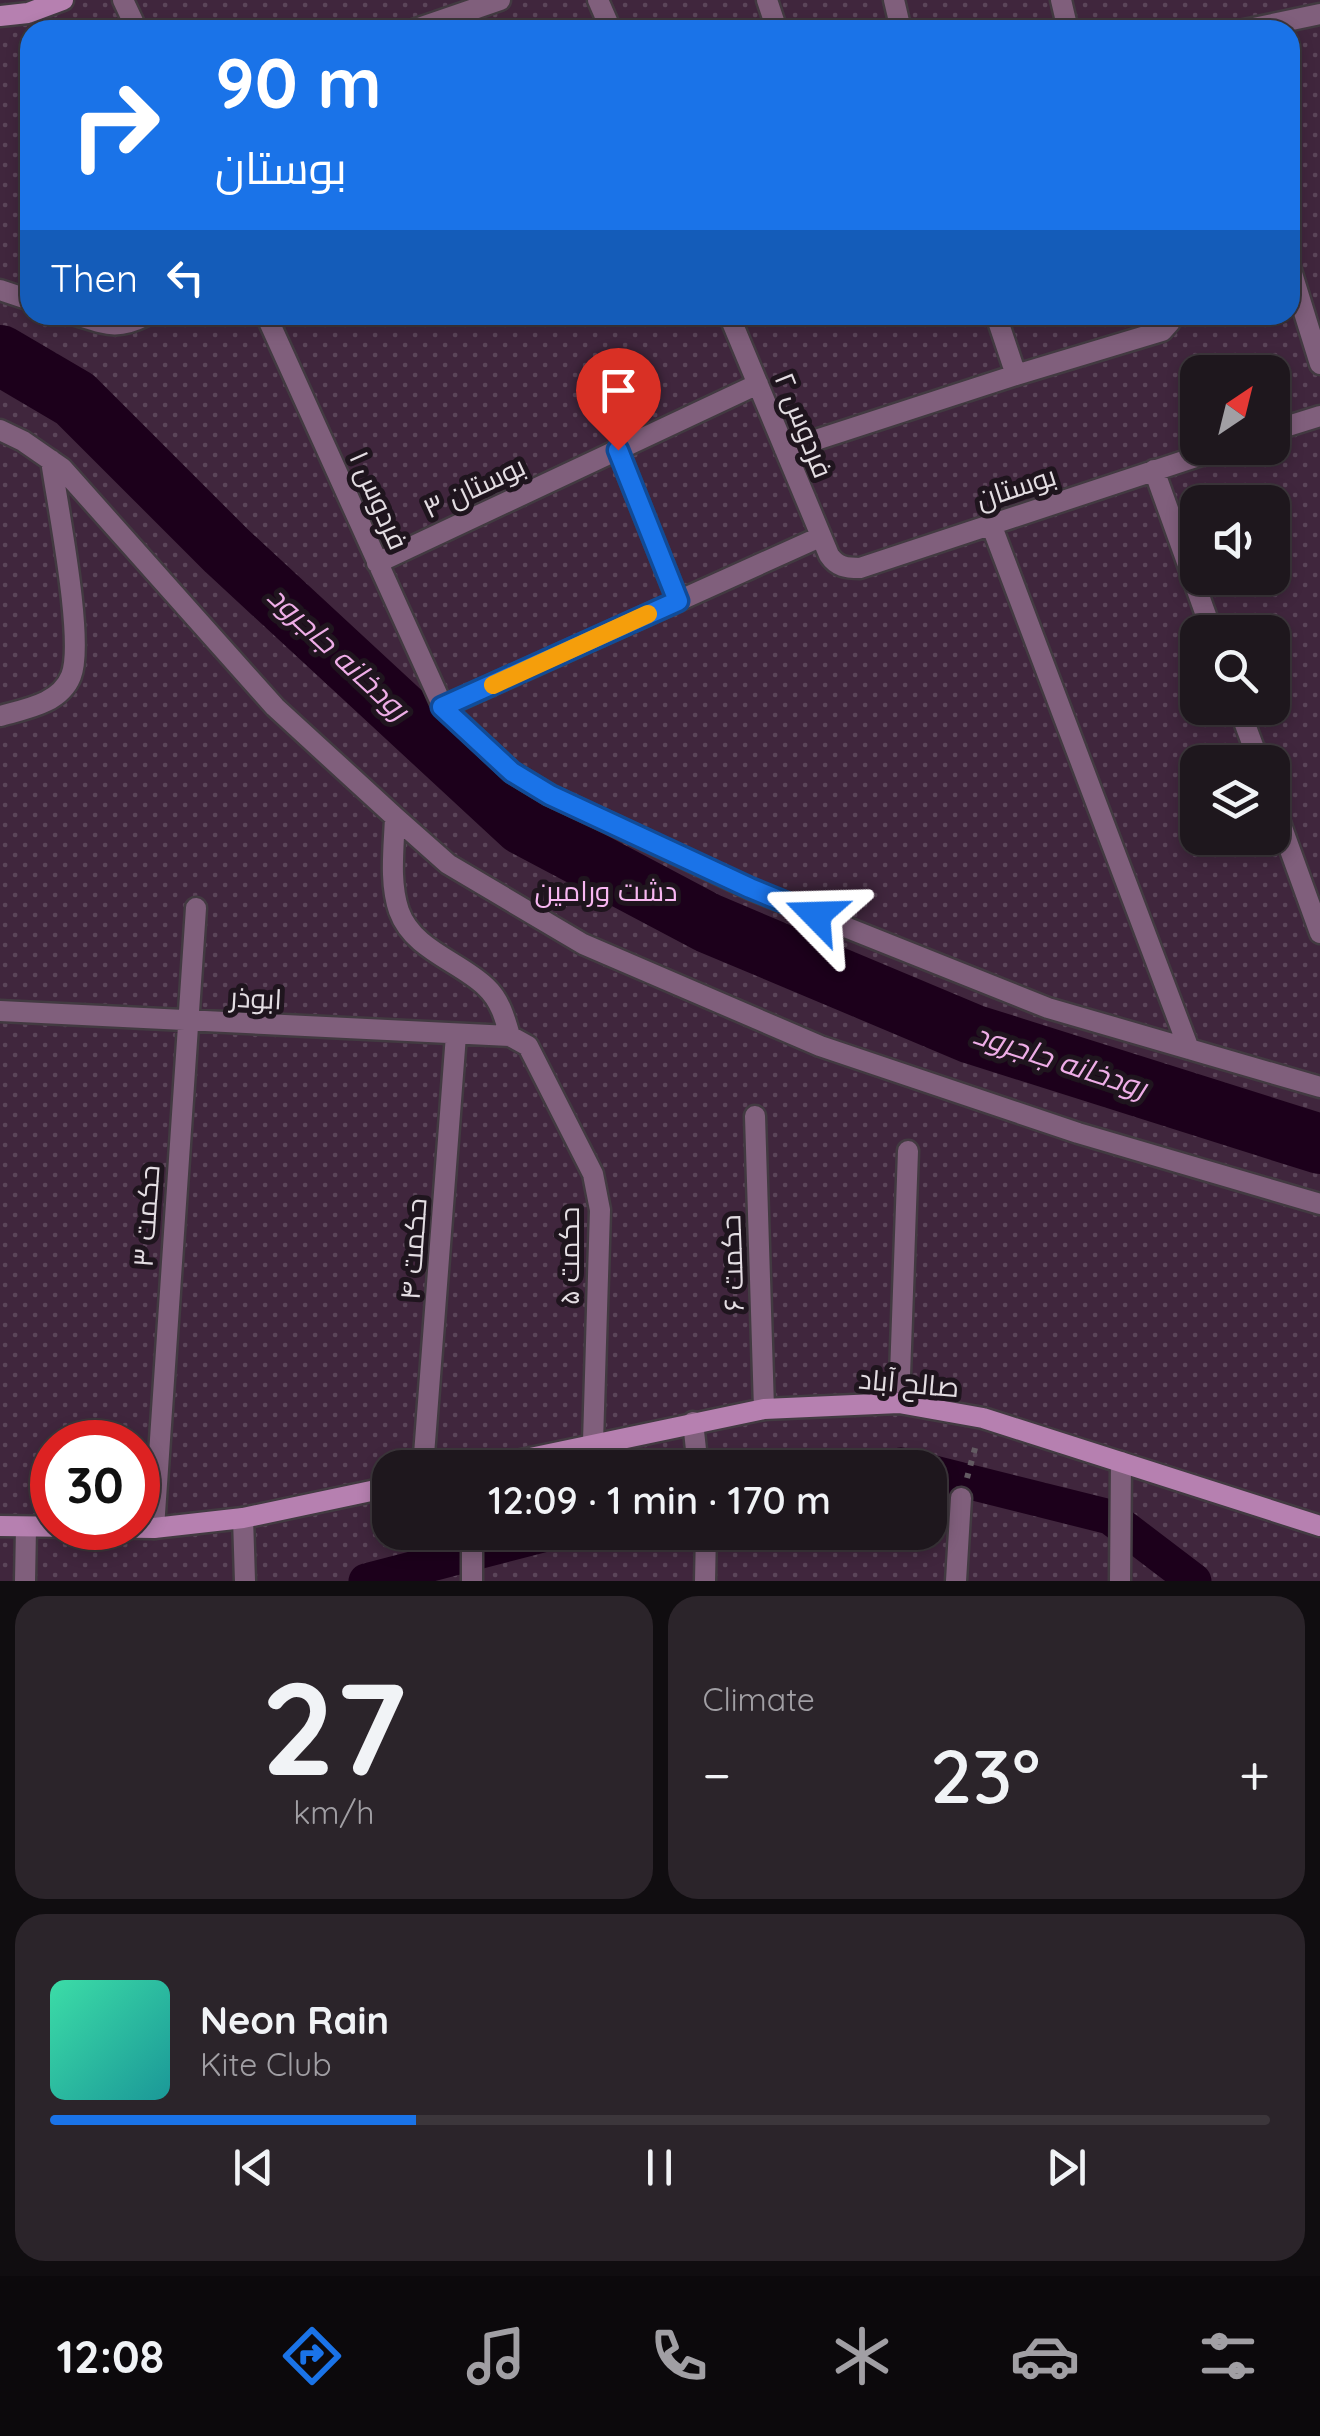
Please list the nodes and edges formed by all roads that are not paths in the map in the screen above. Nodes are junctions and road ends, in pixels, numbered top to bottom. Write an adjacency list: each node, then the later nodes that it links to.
1 (63, 0): 3 (street)
2 (500, 0): 6 (street)
3 (26, 6): 5 (street)
4 (1320, 14): 7 (street)
5 (0, 16)
6 (442, 20)
7 (1292, 20)
8 (1300, 299): 13 (street)
9 (274, 325): 26 (street, فردوس ۱)
10 (733, 325): 15 (street, فردوس ۲)
11 (999, 325): 14 (street)
12 (1166, 325): 14 (street)
13 (1320, 364)
14 (1016, 374): 20 (street)
15 (758, 384): 19 (street, بوستان ۳); 20 (street, فردوس ۲)
16 (1320, 416): 17 (street)
17 (1290, 425)
18 (0, 430): 21 (street)
19 (618, 450): 26 (street, بوستان ۳); 27 (street)
20 (785, 450): 25 (street, فردوس ۲)
21 (50, 460): 30 (street); 31 (street)
22 (1180, 462): 23 (street, بوستان)
23 (1154, 470): 24 (street, بوستان); 28 (street)
24 (991, 524): 25 (street, بوستان); 39 (street)
25 (825, 546): 27 (street)
26 (378, 563): 29 (street, فردوس ۱)
27 (678, 601): 29 (street)
28 (1206, 615)
29 (442, 707): 39 (street)
30 (0, 716)
31 (394, 817): 38 (street, حکمت ۵); 43 (street)
32 (1290, 850): 34 (street)
33 (196, 908): 36 (street, حکمت ۳)
34 (1320, 933)
35 (0, 1012): 36 (street, ابوذر)
36 (186, 1022): 37 (street, ابوذر); 47 (street, حکمت ۳)
37 (456, 1035): 38 (street, ابوذر); 49 (street, حکمت ۴)
38 (510, 1036): 48 (street, حکمت ۵)
39 (1189, 1048): 40 (street)
40 (1320, 1086)
41 (755, 1116): 45 (street, حکمت ۶)
42 (908, 1151): 44 (street)
43 (1320, 1204)
44 (899, 1404): 45 (street, صالح آباد); 52 (street, صالح آباد)
45 (764, 1409): 46 (street, صالح آباد)
46 (692, 1422): 48 (street, صالح آباد); 51 (street)
47 (160, 1433)
48 (593, 1442): 50 (street, صالح آباد)
49 (425, 1450)
50 (559, 1450)
51 (696, 1450)
52 (1122, 1462): 56 (street, صالح آباد); 68 (street)
53 (372, 1490): 55 (street)
54 (961, 1498): 67 (street)
55 (243, 1518): 58 (street); 65 (street)
56 (1316, 1524)
57 (0, 1526): 59 (street)
58 (160, 1527)
59 (26, 1528): 60 (street); 64 (street)
60 (30, 1528)
61 (472, 1550): 63 (street)
62 (706, 1550): 66 (street)
63 (472, 1580)
64 (25, 1581)
65 (245, 1581)
66 (705, 1581)
67 (956, 1581)
68 (1120, 1581)

